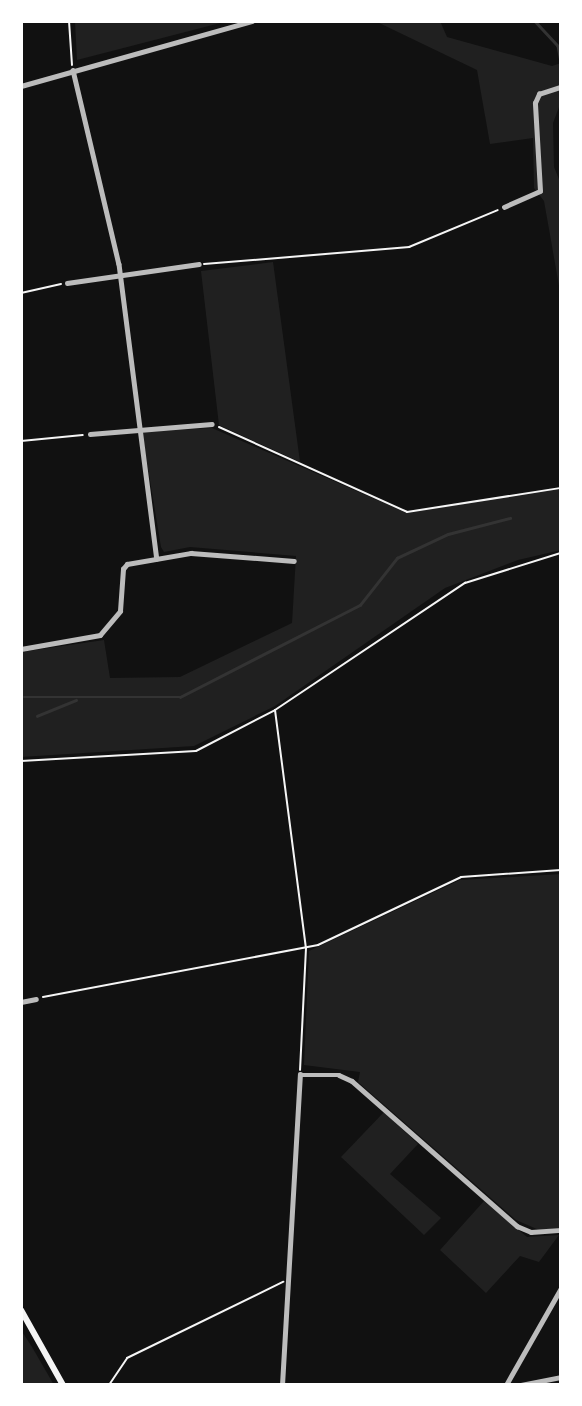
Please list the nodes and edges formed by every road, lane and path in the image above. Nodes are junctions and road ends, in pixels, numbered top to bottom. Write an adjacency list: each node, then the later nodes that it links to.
1 (69, 21): 3 (path)
2 (252, 21): 3 (street)
3 (73, 69): 4 (street); 8 (street)
4 (21, 86)
5 (561, 87): 6 (street)
6 (504, 207): 7 (path)
7 (199, 264): 8 (street)
8 (119, 272): 9 (street); 12 (street)
9 (67, 283): 10 (path)
10 (21, 293)
11 (212, 424): 12 (street); 15 (path)
12 (139, 429): 13 (street); 17 (street)
13 (90, 434): 14 (path)
14 (21, 441)
15 (561, 488)
16 (561, 553): 20 (path)
17 (157, 558): 18 (street); 19 (street)
18 (294, 561)
19 (21, 649)
20 (275, 710): 21 (path); 23 (path)
21 (21, 761)
22 (561, 870): 23 (path)
23 (306, 948): 24 (path); 26 (path)
24 (36, 999): 25 (street)
25 (21, 1002)
26 (300, 1075): 27 (street); 28 (street)
27 (561, 1230)
28 (287, 1280): 33 (path); 34 (street)
29 (561, 1288): 35 (street)
30 (21, 1310): 32 (main road)
31 (561, 1377): 36 (street)
32 (63, 1385)
33 (110, 1385)
34 (282, 1385)
35 (506, 1385)
36 (521, 1385)

